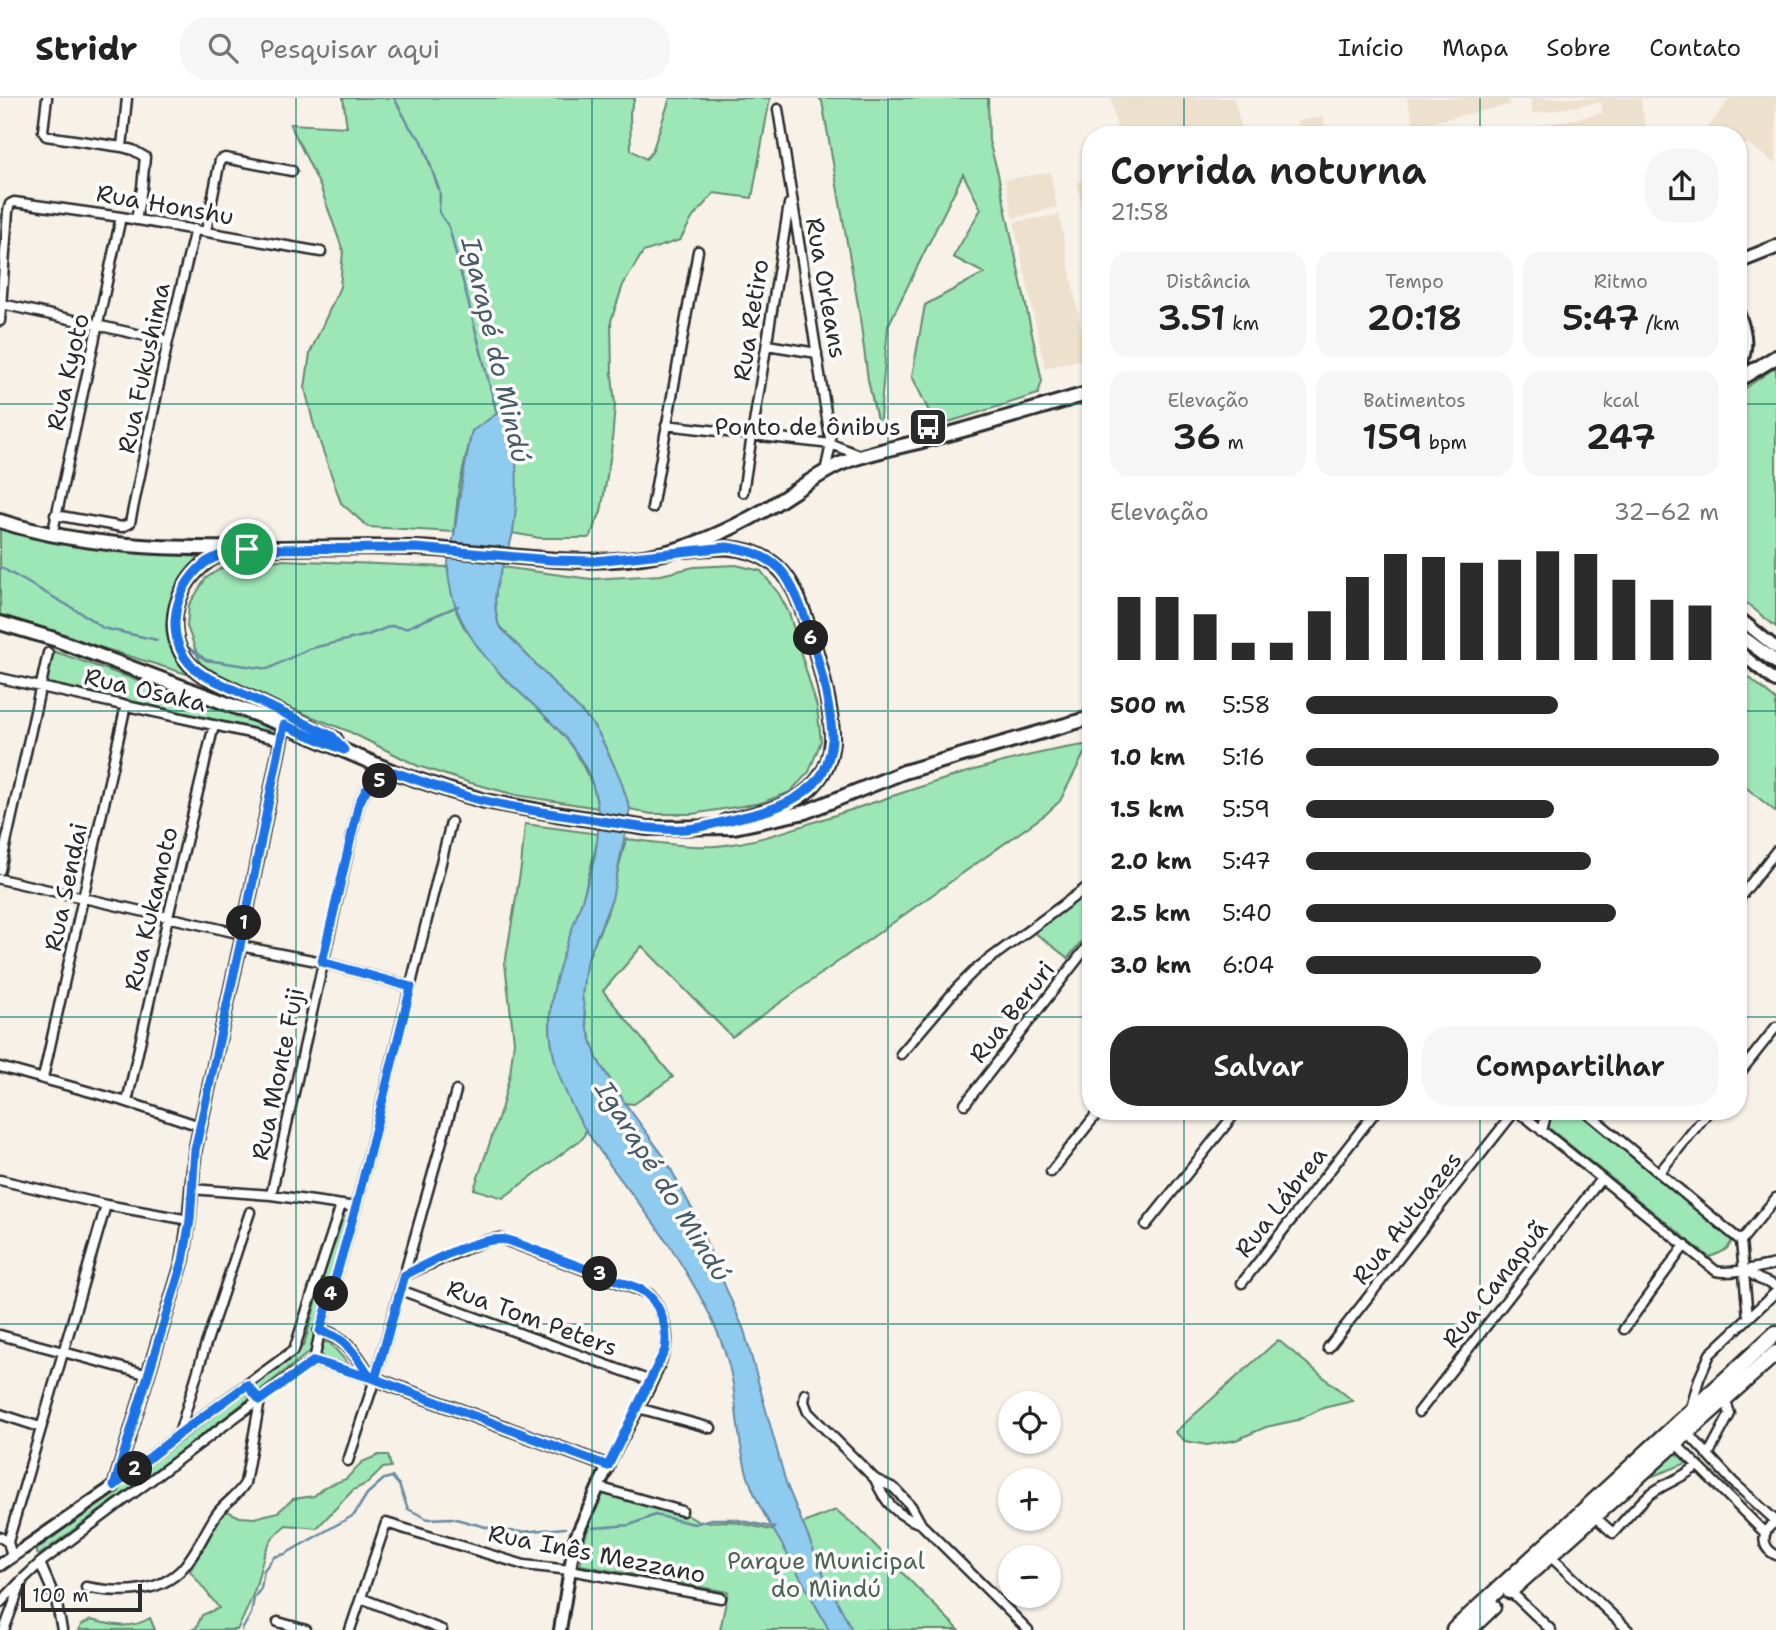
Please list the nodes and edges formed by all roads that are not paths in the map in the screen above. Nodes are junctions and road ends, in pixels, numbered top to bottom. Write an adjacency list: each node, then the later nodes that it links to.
1 (47, 98): 4 (street)
2 (127, 98): 4 (street)
3 (778, 109): 6 (street, Rua Orleans)
4 (122, 147): 8 (street)
5 (292, 171): 10 (street)
6 (790, 196): 19 (street, Rua Retiro); 20 (street, Rua Orleans)
7 (121, 217): 8 (street, Rua Honshu); 15 (street, Rua Honshu); 17 (street, Rua Kyoto)
8 (136, 220): 9 (street, Rua Honshu)
9 (195, 229): 10 (street, Rua Honshu); 18 (street, Rua Fukushima)
10 (206, 231): 13 (street, Rua Honshu)
11 (1776, 247): 14 (main road)
12 (698, 251): 24 (street)
13 (321, 252)
14 (1747, 258)
15 (2, 304): 16 (street); 17 (street)
16 (0, 321)
17 (98, 327): 18 (street); 31 (street, Rua Kyoto)
18 (169, 341): 31 (street, Rua Fukushima)
19 (767, 345): 20 (street); 25 (street, Rua Retiro)
20 (817, 353): 26 (street, Rua Orleans)
21 (1776, 357): 22 (main road)
22 (1747, 375)
23 (1082, 395): 27 (main road)
24 (666, 425): 25 (street); 30 (street)
25 (753, 435): 26 (street); 29 (street, Rua Retiro)
26 (831, 444): 27 (street); 28 (street, Rua Orleans)
27 (862, 456): 28 (main road)
28 (825, 472): 35 (main road)
29 (743, 492)
30 (652, 508)
31 (55, 515): 33 (street, Rua Kyoto)
32 (0, 521): 33 (main road)
33 (52, 536): 34 (main road)
34 (247, 549): 35 (main road); 51 (main road)
35 (664, 553): 54 (main road)
36 (0, 623): 49 (main road)
37 (1747, 624): 39 (street)
38 (1747, 641): 42 (main road)
39 (1776, 648)
40 (48, 653): 45 (street)
41 (1747, 658): 44 (street)
42 (1776, 662)
43 (0, 678): 45 (street, Rua Osaka)
44 (1776, 682)
45 (40, 686): 46 (street, Rua Osaka); 56 (street)
46 (126, 705): 48 (street, Rua Osaka); 60 (street, Rua Sendai)
47 (1082, 720): 54 (main road)
48 (214, 725): 50 (street, Rua Osaka); 61 (street, Rua Kukamoto)
49 (284, 725): 50 (street); 51 (main road)
50 (282, 740): 62 (street)
51 (344, 750): 52 (main road)
52 (394, 772): 54 (main road); 65 (street, Rua Monte Fuji)
53 (451, 822): 66 (street)
54 (686, 829)
55 (1776, 851): 58 (street)
56 (0, 870)
57 (0, 878): 60 (street)
58 (1747, 888)
59 (1082, 891): 68 (street)
60 (84, 898): 61 (street); 71 (street, Rua Sendai)
61 (168, 917): 62 (street); 73 (street, Rua Kukamoto)
62 (242, 934): 63 (street)
63 (240, 946): 65 (street); 83 (street)
64 (1082, 953): 74 (street, Rua Beruri)
65 (322, 962): 66 (street); 90 (street, Rua Monte Fuji)
66 (411, 987): 94 (street)
67 (1776, 1027): 69 (street)
68 (901, 1054)
69 (1747, 1064)
70 (0, 1067): 71 (street)
71 (43, 1078): 73 (street)
72 (456, 1091): 102 (street)
73 (128, 1102): 83 (street)
74 (965, 1104)
75 (1092, 1120): 85 (street)
76 (1230, 1120): 97 (street)
77 (1369, 1120): 103 (street, Rua Lábrea)
78 (1513, 1120): 112 (street, Rua Autuazes)
79 (1528, 1120): 84 (street)
80 (1545, 1120): 84 (street)
81 (1596, 1120): 86 (street)
82 (1702, 1120): 86 (street)
83 (200, 1126): 89 (street)
84 (1542, 1131): 87 (street)
85 (1051, 1172)
86 (1659, 1173): 98 (street)
87 (1601, 1179): 99 (street); 125 (street, Rua Canapuã)
88 (0, 1180): 92 (street)
89 (191, 1189): 90 (street); 96 (street)
90 (271, 1195): 93 (street)
91 (1776, 1198): 98 (street)
92 (106, 1205): 96 (street); 113 (street)
93 (341, 1205): 94 (street); 119 (street)
94 (356, 1207): 109 (street)
95 (250, 1212): 130 (street)
96 (190, 1220): 116 (street)
97 (1146, 1226)
98 (1741, 1241): 101 (street)
99 (1685, 1245): 101 (street); 108 (street)
100 (1776, 1264): 101 (street)
101 (1744, 1269): 104 (street); 107 (street)
102 (405, 1275): 105 (street); 118 (street)
103 (1242, 1283)
104 (1776, 1286)
105 (400, 1290): 117 (street); 118 (street, Rua Tom Peters)
106 (1776, 1292): 107 (street)
107 (1748, 1317): 124 (street)
108 (1624, 1329)
109 (320, 1331): 115 (street); 117 (street)
110 (1776, 1333): 124 (main road)
111 (0, 1335): 113 (street)
112 (1328, 1348)
113 (62, 1353): 116 (street); 127 (street)
114 (1776, 1353): 121 (main road)
115 (314, 1361): 117 (street); 122 (street)
116 (149, 1375): 138 (street)
117 (372, 1378): 133 (street); 135 (street)
118 (651, 1381): 123 (street)
119 (247, 1385): 122 (street); 130 (street)
120 (804, 1394): 136 (street)
121 (1725, 1398): 129 (main road); 132 (street)
122 (260, 1400): 151 (street); 154 (street)
123 (638, 1408): 128 (street); 135 (street)
124 (1690, 1410): 167 (main road)
125 (1419, 1412)
126 (0, 1414): 127 (street)
127 (40, 1427): 146 (street)
128 (710, 1428)
129 (1687, 1432): 131 (main road); 132 (street)
130 (179, 1434): 138 (street)
131 (1675, 1443): 134 (street); 137 (main road)
132 (1708, 1455): 143 (street)
133 (348, 1461)
134 (1698, 1465): 140 (street); 145 (street)
135 (608, 1466): 139 (street)
136 (876, 1479): 144 (street); 144 (street)
137 (1633, 1480): 140 (street); 142 (main road)
138 (114, 1486): 149 (street)
139 (598, 1487): 141 (street); 152 (street)
140 (1648, 1496): 142 (street)
141 (682, 1511)
142 (1594, 1516): 147 (main road)
143 (1776, 1521): 145 (street)
144 (921, 1524): 166 (street)
145 (1765, 1533): 148 (street)
146 (4, 1539): 149 (street)
147 (1549, 1555): 155 (main road); 170 (street)
148 (1776, 1555)
149 (12, 1556): 150 (street)
150 (0, 1565)
151 (37, 1566): 153 (street); 161 (street)
152 (570, 1570): 156 (street, Rua Inês Mezzano); 157 (street, Rua Inês Mezzano); 165 (street)
153 (23, 1579): 158 (street); 160 (street)
154 (86, 1587)
155 (1510, 1591): 168 (main road); 169 (street)
156 (361, 1598): 163 (street); 164 (street)
157 (721, 1598)
158 (0, 1603)
159 (278, 1622): 162 (street)
160 (4, 1630)
161 (62, 1630)
162 (306, 1630)
163 (350, 1630)
164 (442, 1630)
165 (560, 1630)
166 (1028, 1630)
167 (1454, 1630)
168 (1469, 1630)
169 (1551, 1630)
170 (1628, 1630)

